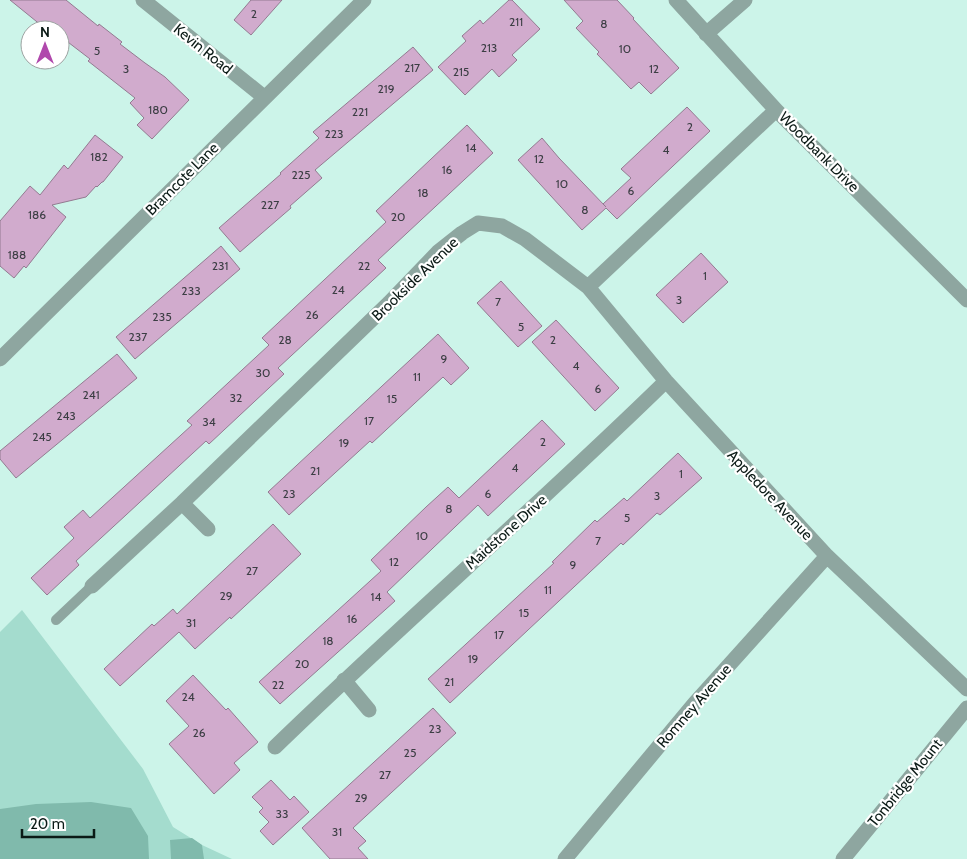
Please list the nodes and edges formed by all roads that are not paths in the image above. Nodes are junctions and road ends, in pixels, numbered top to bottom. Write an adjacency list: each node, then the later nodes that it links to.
1 (143, 0): 6 (street, Kevin Road)
2 (364, 0): 6 (street, Bramcote Lane)
3 (676, 0): 5 (street, Woodbank Drive)
4 (745, 0): 5 (street)
5 (706, 34): 7 (street, Woodbank Drive)
6 (264, 97): 10 (street, Bramcote Lane)
7 (776, 110): 8 (street); 9 (street, Woodbank Drive)
8 (588, 287): 11 (street, Appledore Avenue); 12 (street, Brookside Avenue)
9 (967, 300)
10 (0, 359)
11 (666, 381): 14 (street, Appledore Avenue); 17 (street, Maidstone Drive)
12 (182, 503): 13 (street); 15 (street, Brookside Avenue)
13 (208, 529)
14 (827, 556): 18 (street, Appledore Avenue); 22 (street, Romney Avenue)
15 (92, 586): 16 (lane)
16 (56, 620)
17 (344, 680): 20 (street); 21 (street, Maidstone Drive)
18 (967, 688)
19 (967, 708): 23 (street, Tonbridge Mount)
20 (369, 710)
21 (275, 747)
22 (565, 859)
23 (843, 859)

